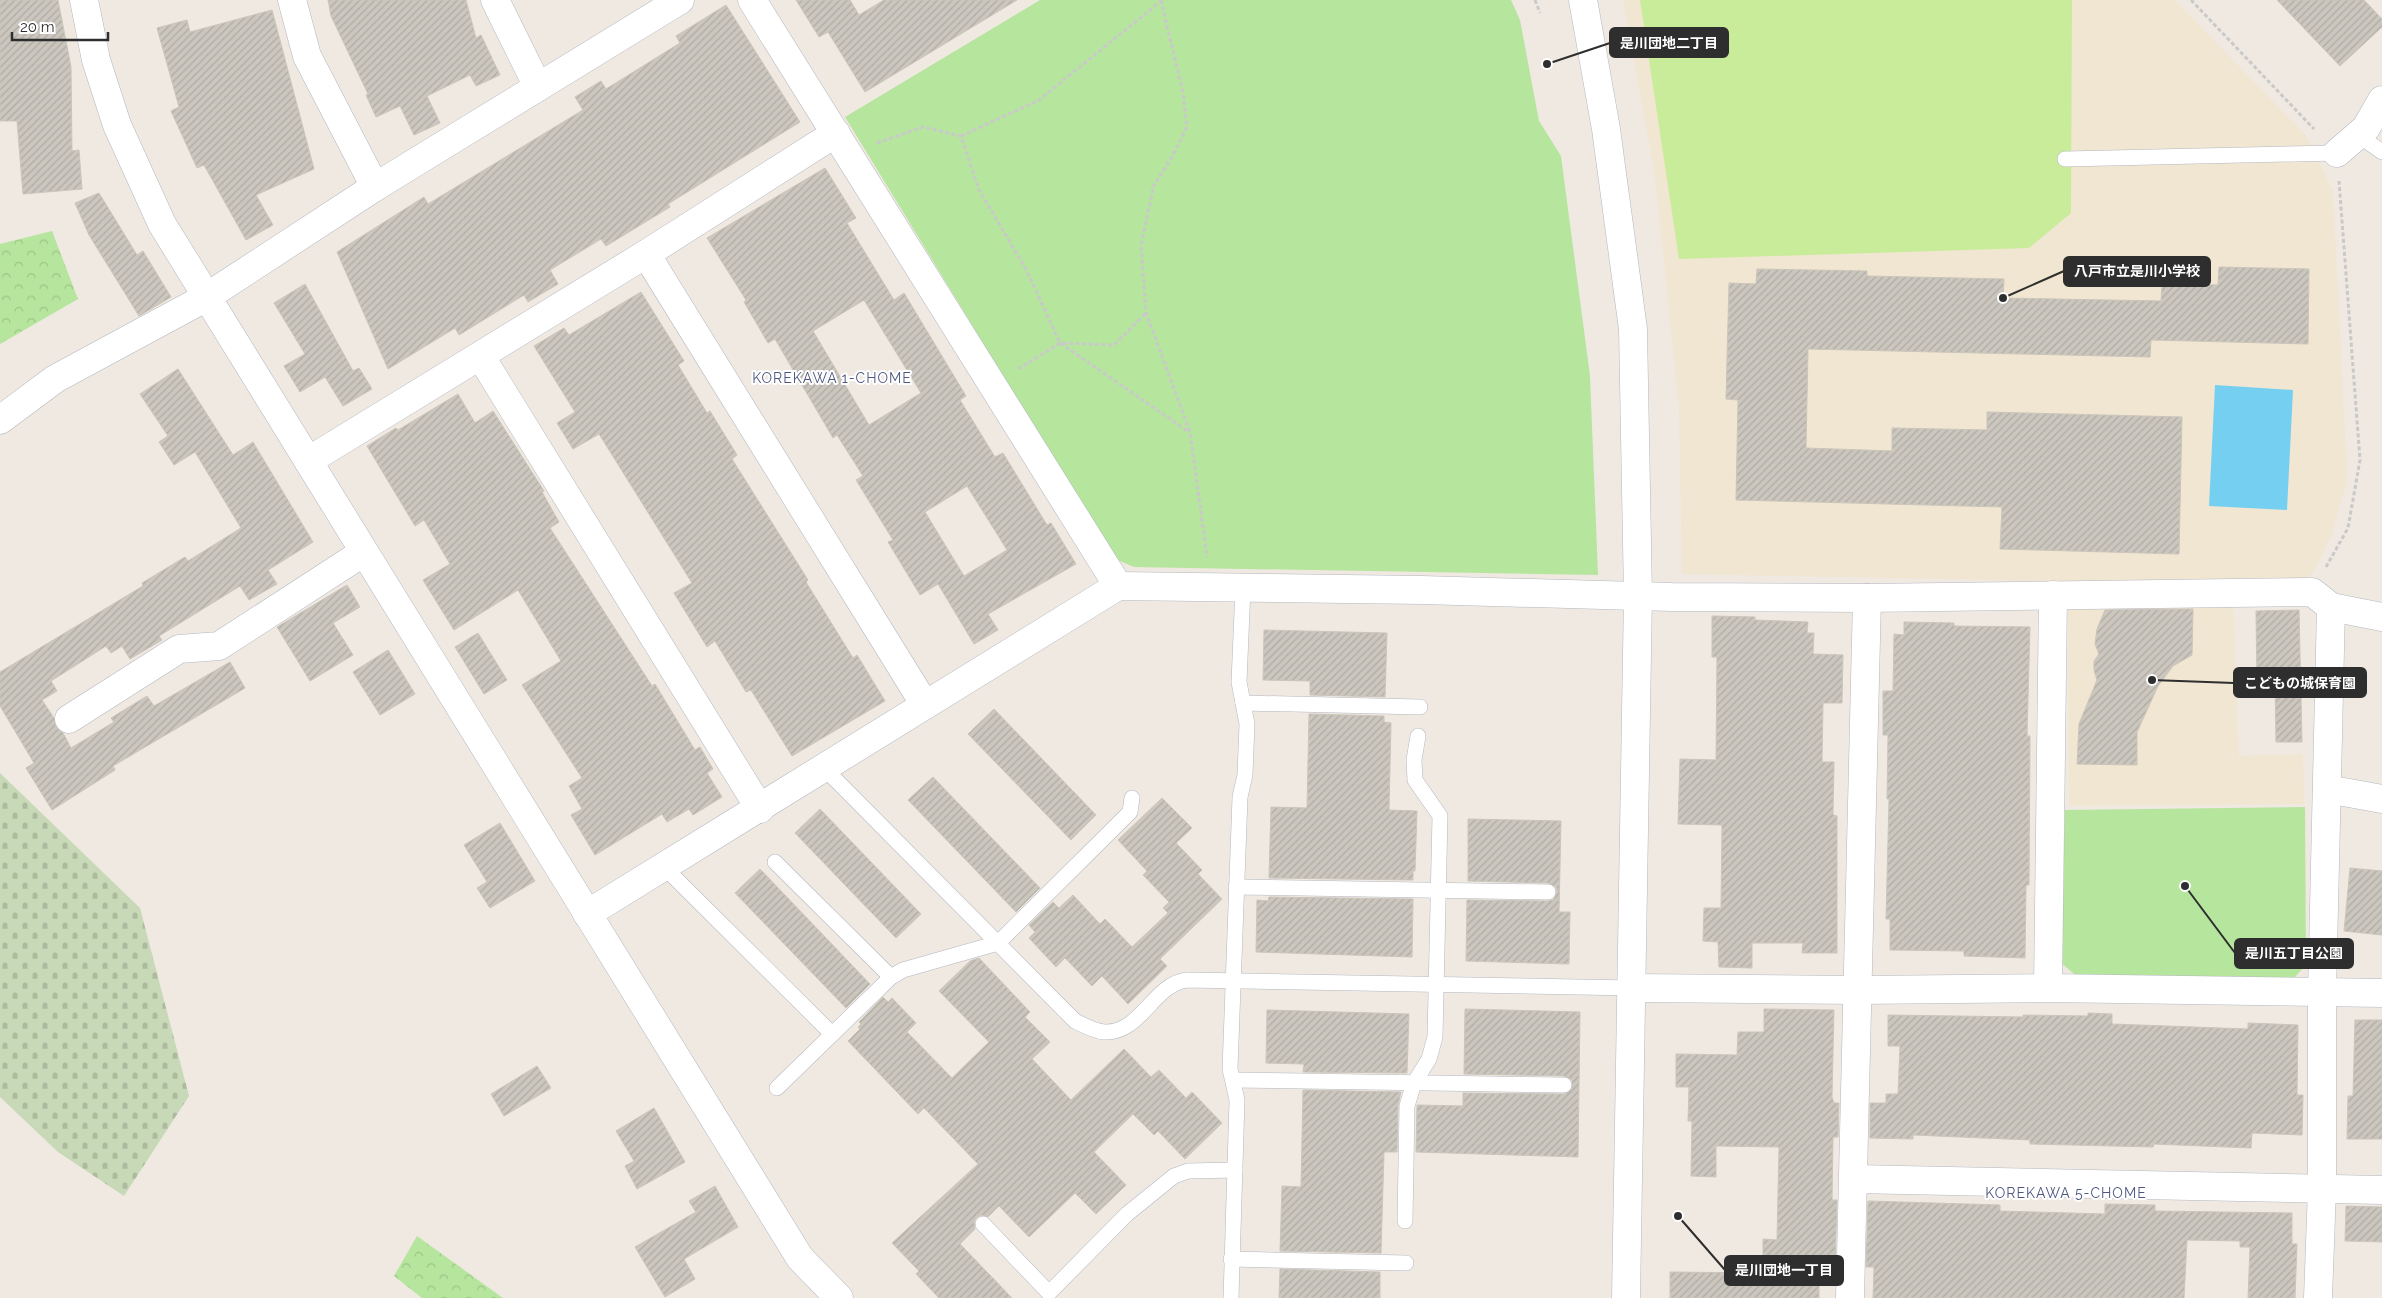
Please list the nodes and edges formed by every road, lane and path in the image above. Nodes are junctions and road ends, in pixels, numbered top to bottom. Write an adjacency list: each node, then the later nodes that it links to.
1 (84, 0): 21 (street)
2 (292, 0): 19 (street)
3 (495, 0): 11 (street)
4 (680, 0): 11 (street)
5 (752, 0): 15 (street)
6 (1161, 0): 14 (path); 22 (path)
7 (1534, 0): 10 (path)
8 (1583, 0): 34 (street)
9 (2191, 0): 16 (path)
10 (1540, 12)
11 (538, 87): 19 (street)
12 (2382, 100): 13 (street)
13 (2358, 135): 16 (street); 17 (lane)
14 (961, 136): 15 (path); 23 (path)
15 (842, 142): 20 (street); 25 (street)
16 (2337, 152): 18 (lane); 36 (path)
17 (2382, 152)
18 (2065, 159)
19 (375, 187): 21 (street)
20 (646, 254): 24 (street); 39 (street)
21 (206, 298): 26 (street); 28 (street)
22 (1146, 313): 23 (path); 27 (path)
23 (1060, 343): 25 (path); 27 (path)
24 (480, 356): 28 (street); 47 (street)
25 (991, 383): 30 (street)
26 (0, 420)
27 (1190, 432): 31 (path)
28 (308, 462): 29 (street)
29 (364, 552): 41 (street); 53 (street)
30 (1118, 586): 31 (street); 39 (street)
31 (1211, 588): 32 (street)
32 (1243, 588): 34 (street); 38 (lane)
33 (2054, 595): 35 (street); 36 (street); 59 (street)
34 (1638, 596): 35 (street); 58 (street)
35 (1867, 598): 60 (street)
36 (2322, 599): 37 (street); 44 (street)
37 (2382, 617)
38 (1243, 703): 40 (lane); 50 (lane)
39 (925, 705): 43 (street)
40 (1420, 707)
41 (69, 719)
42 (1418, 736): 51 (lane)
43 (824, 768): 47 (street); 54 (lane)
44 (2327, 789): 46 (street); 61 (street)
45 (1132, 798): 54 (lane)
46 (2382, 799)
47 (760, 809): 49 (street)
48 (774, 862): 55 (lane)
49 (664, 868): 53 (street); 63 (lane)
50 (1236, 886): 51 (lane); 56 (lane)
51 (1439, 890): 52 (lane); 57 (lane)
52 (1548, 892)
53 (587, 914): 76 (street)
54 (998, 943): 55 (lane); 56 (lane)
55 (891, 977): 63 (lane)
56 (1234, 980): 57 (lane); 64 (lane)
57 (1437, 985): 58 (lane); 65 (lane)
58 (1633, 988): 60 (street); 78 (street)
59 (2048, 988): 60 (street); 61 (street)
60 (1859, 990): 69 (street)
61 (2322, 993): 62 (street); 70 (street)
62 (2382, 993)
63 (832, 1034): 67 (lane)
64 (1233, 1080): 65 (lane); 68 (lane)
65 (1414, 1083): 66 (lane); 72 (lane)
66 (1564, 1085)
67 (777, 1088)
68 (1235, 1170): 73 (lane); 74 (lane)
69 (1854, 1179): 70 (street); 79 (street)
70 (2322, 1190): 71 (street); 80 (street)
71 (2382, 1190)
72 (1406, 1221)
73 (983, 1224)
74 (1231, 1259): 75 (lane); 77 (lane)
75 (1406, 1263)
76 (839, 1298)
77 (1230, 1298)
78 (1626, 1298)
79 (1850, 1298)
80 (2318, 1298)

